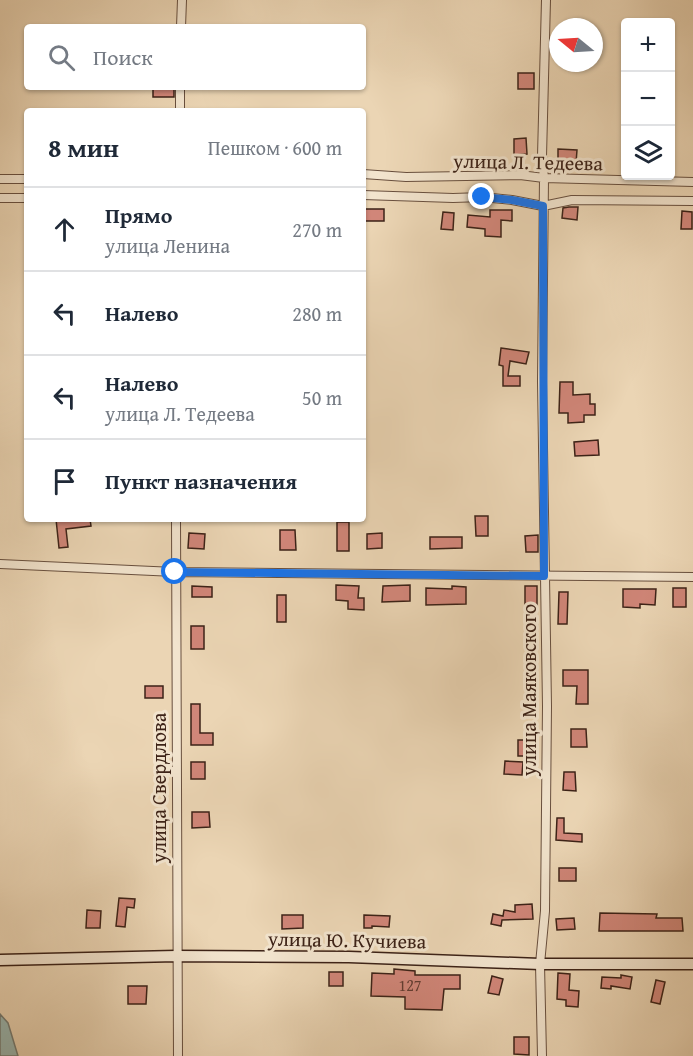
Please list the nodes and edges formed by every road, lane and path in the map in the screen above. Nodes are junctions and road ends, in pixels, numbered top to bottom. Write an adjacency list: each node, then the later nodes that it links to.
1 (182, 0): 3 (street)
2 (546, 0): 7 (street, улица Маяковского)
3 (181, 24)
4 (180, 90): 5 (street)
5 (180, 108)
6 (366, 174): 7 (street, улица Л. Тедеева)
7 (544, 178): 10 (street, улица Л. Тедеева); 15 (street, улица Маяковского)
8 (0, 179): 9 (street)
9 (24, 179)
10 (693, 182)
11 (366, 195): 15 (street, улица Л. Тедеева)
12 (0, 198): 13 (street)
13 (24, 198)
14 (693, 201): 15 (street, улица Л. Тедеева)
15 (543, 206): 19 (street, улица Маяковского)
16 (176, 522): 18 (street, улица Свердлова)
17 (0, 564): 18 (street)
18 (175, 572): 19 (street); 21 (street, улица Свердлова)
19 (544, 576): 20 (street); 23 (street, улица Маяковского)
20 (693, 577)
21 (176, 956): 22 (street, улица Ю. Кучиева); 23 (street, улица Ю. Кучиева); 25 (street, улица Свердлова)
22 (0, 960)
23 (540, 964): 24 (street, улица Ю. Кучиева); 26 (street, улица Маяковского)
24 (693, 964)
25 (178, 1056)
26 (542, 1056)

